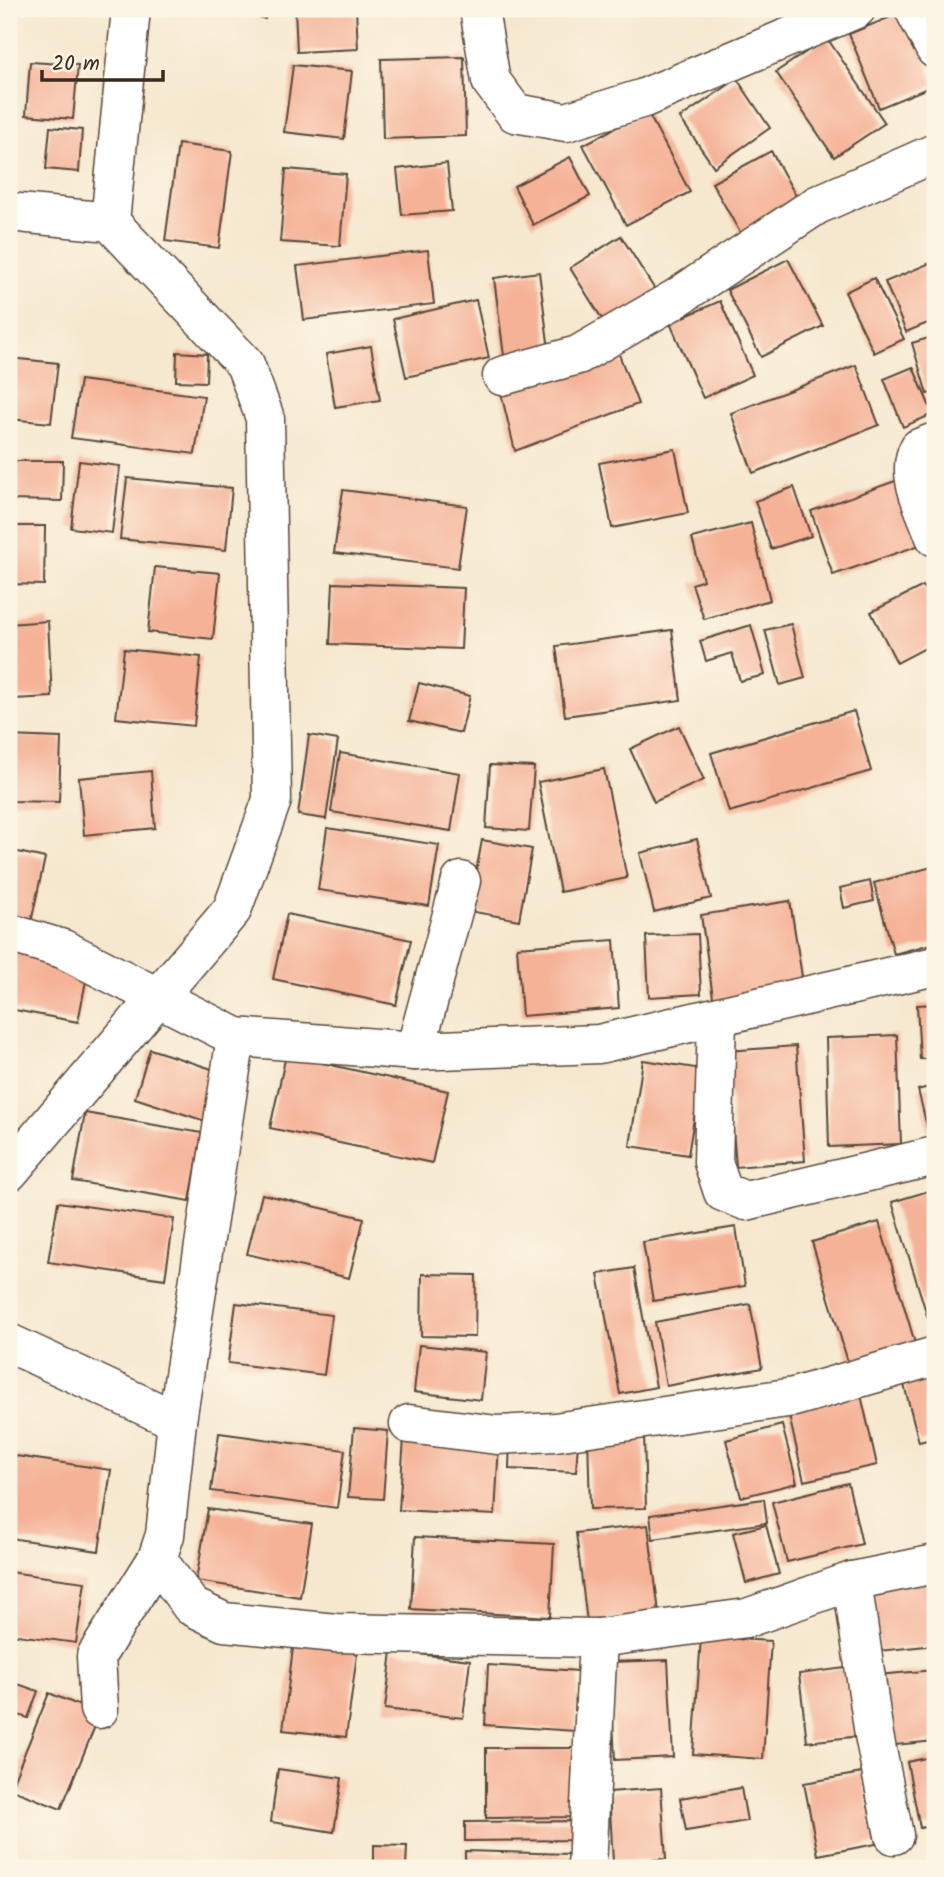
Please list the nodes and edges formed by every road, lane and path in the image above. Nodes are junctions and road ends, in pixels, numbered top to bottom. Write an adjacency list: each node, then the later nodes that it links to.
1 (131, 9): 8 (street)
2 (479, 9): 3 (street)
3 (856, 9)
4 (914, 9): 5 (street)
5 (935, 49)
6 (935, 153): 9 (street)
7 (9, 212): 8 (street)
8 (110, 222): 15 (street)
9 (502, 376)
10 (935, 442): 11 (street)
11 (935, 537)
12 (461, 881): 18 (street)
13 (9, 933): 15 (street)
14 (935, 966): 16 (street)
15 (158, 997): 17 (street); 20 (street)
16 (717, 1018): 18 (street); 19 (street)
17 (236, 1037): 18 (street); 23 (street)
18 (415, 1051)
19 (935, 1156)
20 (9, 1172)
21 (9, 1343): 23 (street)
22 (935, 1356): 24 (street)
23 (177, 1421): 25 (street)
24 (409, 1424)
25 (157, 1559): 28 (street); 29 (street)
26 (935, 1564): 27 (street)
27 (852, 1581): 28 (street); 30 (street)
28 (598, 1638): 31 (street)
29 (99, 1709)
30 (894, 1835)
31 (587, 1868)

